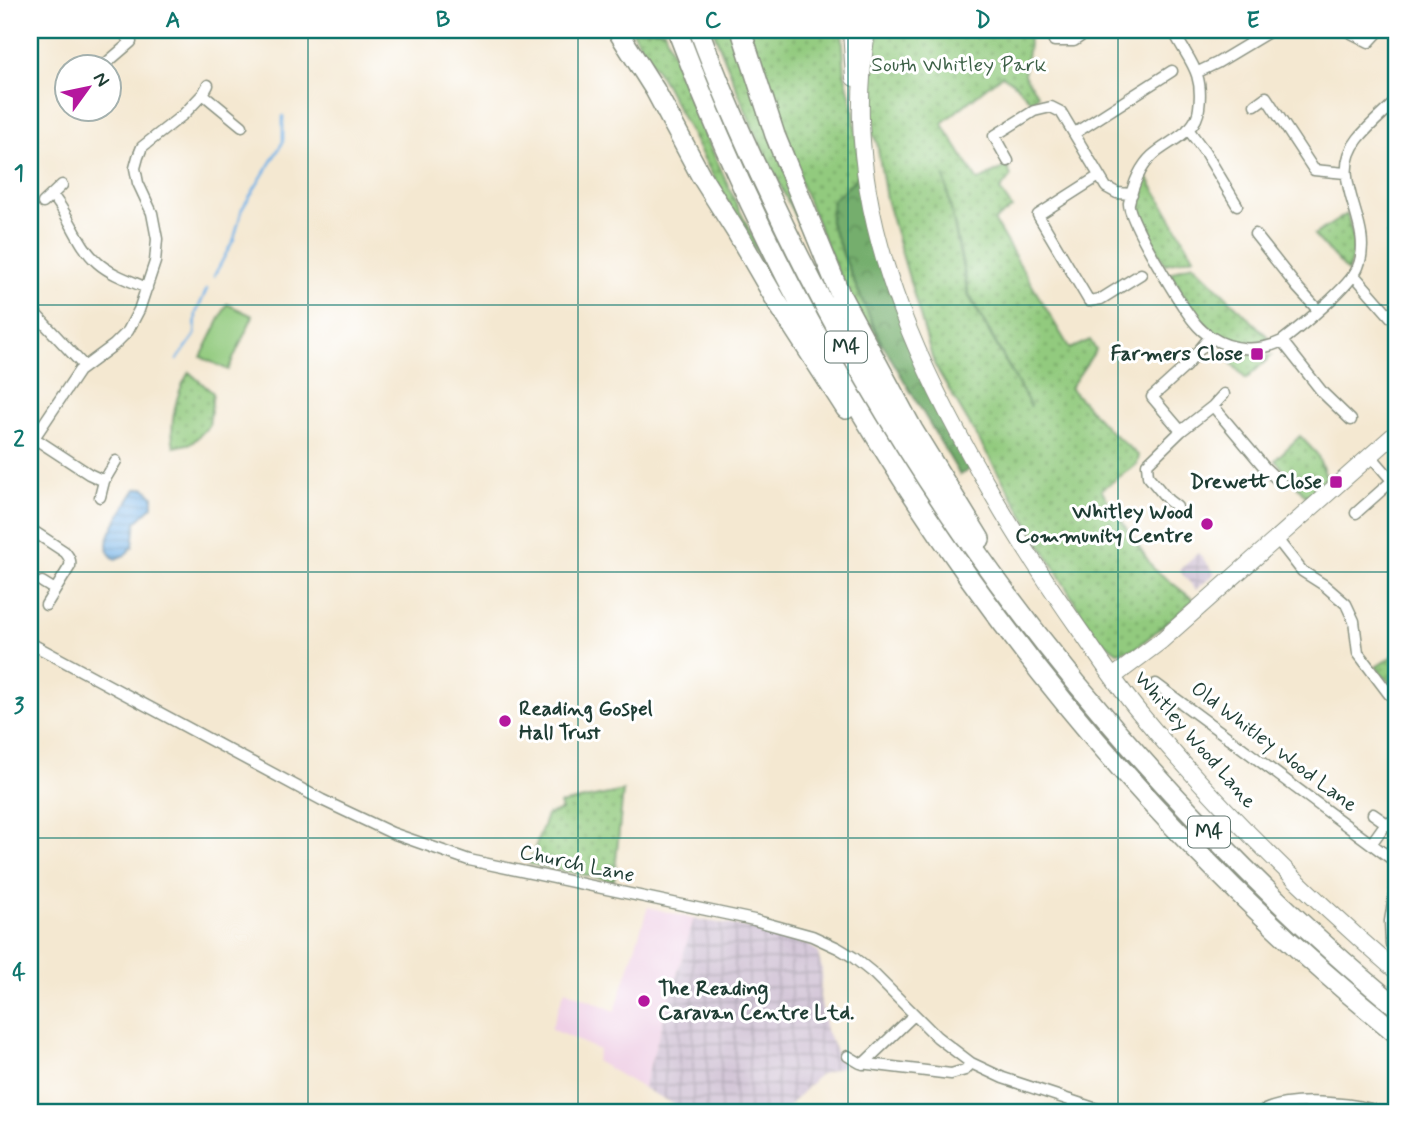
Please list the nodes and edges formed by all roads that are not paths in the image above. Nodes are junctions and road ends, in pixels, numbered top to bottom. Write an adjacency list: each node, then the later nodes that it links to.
1 (121, 30): 14 (street)
2 (617, 30): 51 (highway, M4)
3 (677, 30): 51 (highway, M4)
4 (699, 30): 61 (highway, M4)
5 (741, 30): 61 (highway, M4)
6 (867, 30): 19 (main road)
7 (1090, 30): 13 (street)
8 (1173, 30): 16 (street)
9 (1272, 30): 16 (street)
10 (1345, 30): 11 (street)
11 (1380, 30)
12 (853, 35): 19 (main road)
13 (1054, 41)
14 (119, 52)
15 (1172, 71): 22 (street)
16 (1198, 72): 21 (street)
17 (1396, 101): 24 (street)
18 (1255, 105): 24 (street)
19 (861, 118): 63 (main road)
20 (242, 126): 34 (street)
21 (1188, 130): 27 (street); 30 (street)
22 (1075, 133): 23 (street); 25 (street)
23 (1008, 161)
24 (1345, 173): 33 (street)
25 (1099, 176): 27 (street); 32 (street)
26 (62, 185): 28 (street)
27 (1132, 194): 38 (street)
28 (52, 195): 29 (street); 34 (street)
29 (43, 203)
30 (1237, 205)
31 (1255, 234): 35 (street)
32 (1142, 274)
33 (1354, 275): 35 (street); 37 (street)
34 (147, 288): 40 (street)
35 (1318, 310): 39 (street)
36 (31, 311): 40 (street)
37 (1396, 323)
38 (1210, 337): 39 (street); 44 (street)
39 (1282, 341): 43 (street)
40 (84, 366): 46 (street)
41 (1224, 394): 42 (street)
42 (1213, 406): 44 (street); 52 (street)
43 (1351, 420)
44 (1181, 431): 54 (street)
45 (1396, 433): 47 (main road, Whitley Wood Lane)
46 (32, 441): 49 (street)
47 (1371, 456): 50 (street); 57 (main road, Whitley Wood Lane)
48 (116, 461): 49 (street)
49 (104, 481): 53 (street)
50 (1394, 483): 55 (street)
51 (905, 484): 76 (highway, M4)
52 (1282, 484)
53 (100, 497)
54 (1177, 507)
55 (1356, 513)
56 (30, 529): 59 (street)
57 (1277, 539): 63 (main road, Whitley Wood Lane); 65 (street)
58 (43, 582): 59 (street)
59 (55, 590): 60 (street)
60 (46, 604)
61 (1040, 639): 74 (highway, M4)
62 (30, 643): 75 (street, Church Lane)
63 (1113, 677): 73 (main road, Whitley Wood Lane)
64 (1156, 684): 69 (street, Old Whitley Wood Lane)
65 (1396, 697)
66 (1373, 814): 67 (street)
67 (1386, 823): 68 (street); 69 (street)
68 (1396, 830)
69 (1371, 844): 70 (street, Old Whitley Wood Lane)
70 (1396, 870)
71 (1396, 885): 72 (street)
72 (1391, 944)
73 (1396, 971)
74 (1396, 1006)
75 (914, 1015): 78 (street, Church Lane); 79 (street)
76 (1396, 1033)
77 (848, 1056): 79 (street)
78 (971, 1063): 79 (street); 80 (street, Church Lane)
79 (863, 1064)
80 (1109, 1113)
81 (1259, 1113): 82 (street)
82 (1383, 1113)

